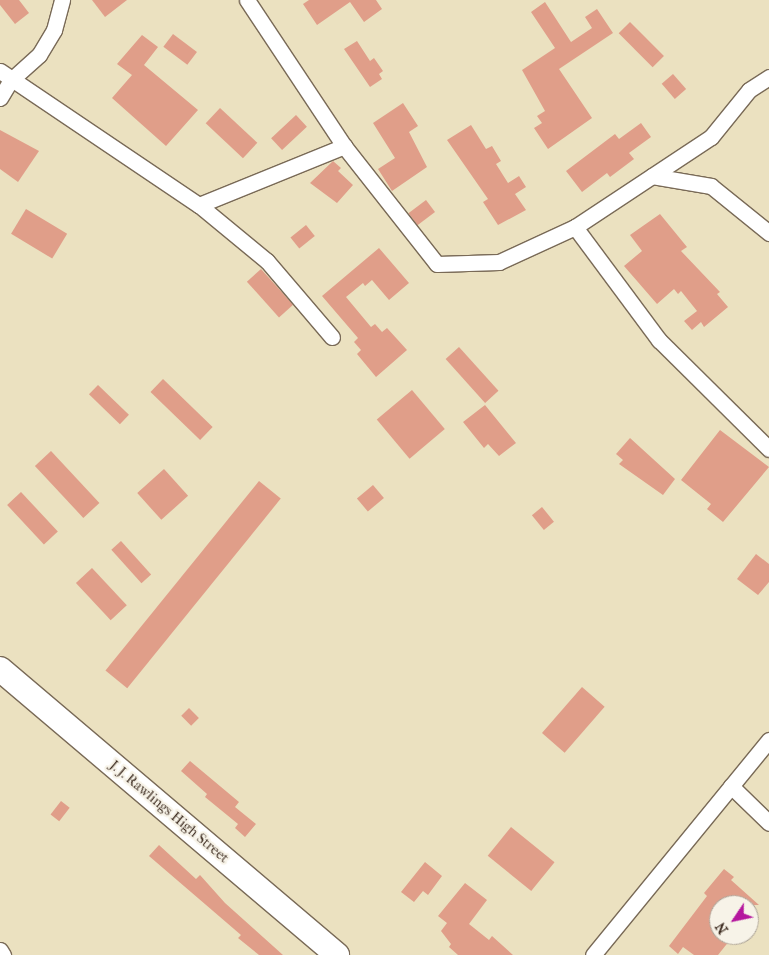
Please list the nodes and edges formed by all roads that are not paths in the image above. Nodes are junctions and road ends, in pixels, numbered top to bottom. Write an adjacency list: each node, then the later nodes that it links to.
1 (62, 0): 3 (street)
2 (247, 0): 6 (street)
3 (6, 75): 5 (street); 8 (street)
4 (769, 77): 7 (street)
5 (0, 98)
6 (344, 146): 8 (street); 9 (street)
7 (652, 176): 9 (street); 10 (street)
8 (199, 205): 11 (street)
9 (575, 227): 12 (street)
10 (769, 233)
11 (332, 337)
12 (769, 449)
13 (2, 675): 19 (main road, J. J. Rawlings High Street)
14 (769, 740): 15 (street)
15 (731, 786): 16 (street); 20 (street)
16 (769, 823)
17 (0, 950): 18 (street)
18 (3, 955)
19 (337, 955)
20 (592, 955)

